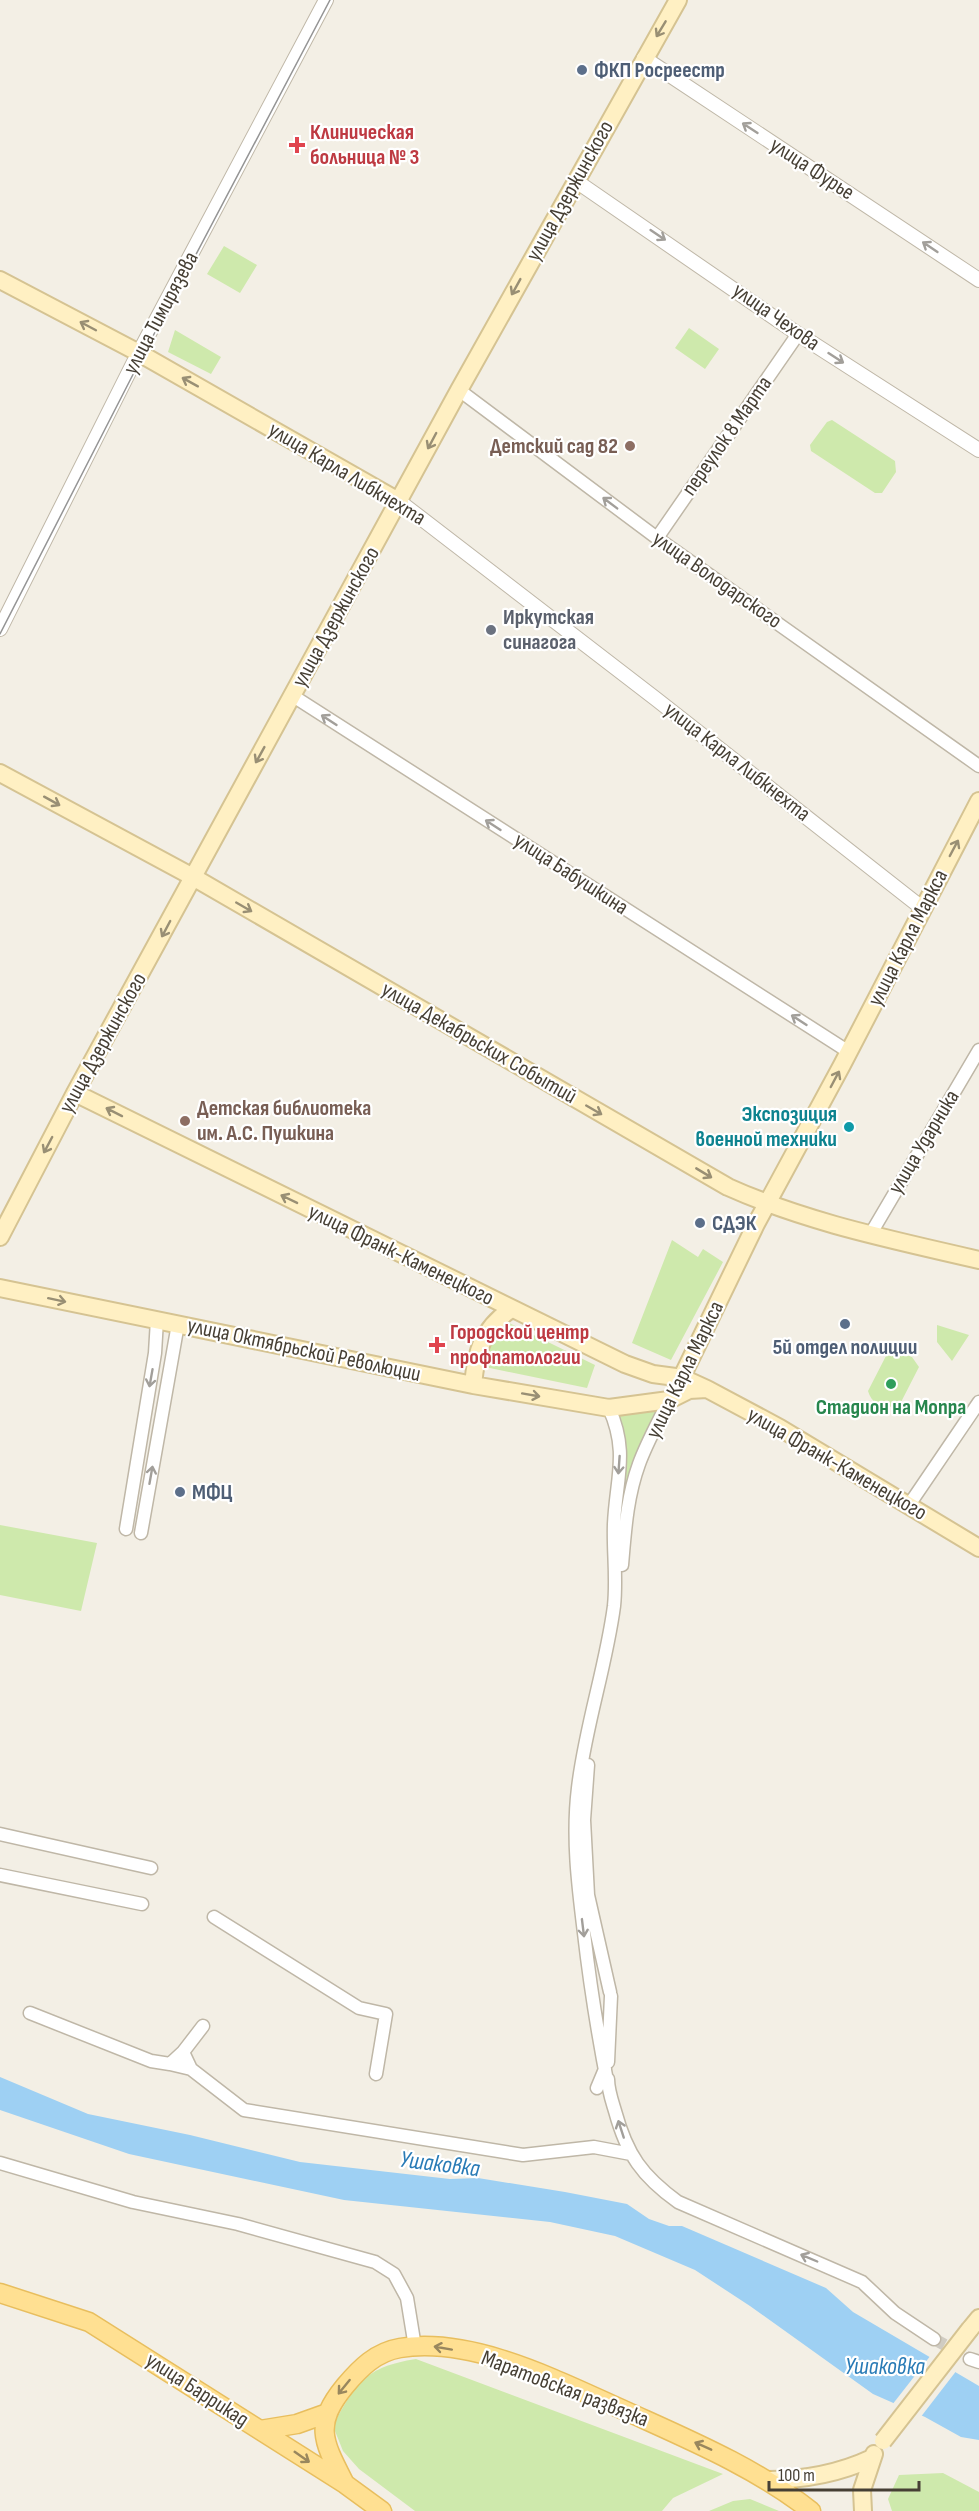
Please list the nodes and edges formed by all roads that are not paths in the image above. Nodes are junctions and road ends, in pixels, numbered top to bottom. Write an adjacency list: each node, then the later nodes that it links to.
1 (326, 0): 8 (street, улица Тимирязева)
2 (678, 0): 3 (main road, улица Дзержинского, one-way to 3)
3 (644, 58): 4 (main road, улица Дзержинского); 6 (street, улица Фурье, one-way to 3)
4 (576, 181): 7 (street, улица Чехова, one-way to 7); 9 (main road, улица Дзержинского, one-way to 9)
5 (0, 280): 8 (main road, улица Карла Либкнехта, one-way to 5)
6 (979, 280)
7 (798, 333): 10 (street, улица Чехова, one-way to 10); 12 (street, переулок 8 Марта)
8 (139, 353): 11 (main road, улица Карла Либкнехта, one-way to 8); 13 (street, улица Тимирязева)
9 (459, 390): 11 (main road, улица Дзержинского, one-way to 11); 12 (street, улица Володарского, one-way to 9)
10 (979, 450)
11 (400, 501): 14 (main road, улица Дзержинского); 20 (street, улица Карла Либкнехта)
12 (657, 538): 15 (street, улица Володарского)
13 (0, 629)
14 (293, 696): 19 (main road, улица Дзержинского, one-way to 19); 22 (street, улица Бабушкина, one-way to 14)
15 (979, 766)
16 (0, 773): 19 (main road, улица Декабрьских Событий, one-way to 19)
17 (979, 801): 18 (main road, улица Карла Маркса)
18 (973, 827): 20 (main road, улица Карла Маркса, one-way to 18)
19 (193, 877): 23 (main road, улица Дзержинского, one-way to 23); 24 (main road, улица Декабрьских Событий, one-way to 24)
20 (922, 908): 22 (main road, улица Карла Маркса)
21 (979, 1050): 25 (street, улица Ударника)
22 (849, 1052): 24 (main road, улица Карла Маркса, one-way to 22)
23 (75, 1093): 26 (main road, улица Дзержинского, one-way to 26); 29 (main road, улица Франк-Каменецкого, one-way to 23)
24 (767, 1204): 25 (main road, улица Декабрьских Событий); 33 (main road, улица Карла Маркса)
25 (870, 1235): 27 (main road, улица Декабрьских Событий)
26 (0, 1237)
27 (979, 1260)
28 (0, 1288): 30 (main road, улица Октябрьской Революции, one-way to 30)
29 (510, 1310): 32 (main road, улица Франк-Каменецкого); 34 (main road)
30 (157, 1320): 31 (main road, улица Октябрьской Революции); 41 (street, one-way to 41)
31 (178, 1324): 34 (main road, улица Октябрьской Революции); 42 (street, one-way to 31)
32 (653, 1374): 33 (main road, улица Франк-Каменецкого); 38 (main road)
33 (683, 1378): 35 (main road, улица Франк-Каменецкого); 36 (main road, улица Карла Маркса)
34 (473, 1385): 39 (main road, улица Октябрьской Революции, one-way to 39)
35 (707, 1389): 36 (main road, улица Октябрьской Революции); 40 (main road, улица Франк-Каменецкого)
36 (669, 1400): 38 (main road, улица Октябрьской Революции); 49 (street, улица Карла Маркса)
37 (979, 1402): 40 (street)
38 (648, 1403): 39 (main road, улица Октябрьской Революции)
39 (609, 1408): 50 (street, one-way to 50)
40 (909, 1505): 43 (main road, улица Франк-Каменецкого)
41 (126, 1529)
42 (141, 1533)
43 (979, 1548)
44 (0, 1834): 45 (street)
45 (151, 1868)
46 (0, 1875): 47 (street)
47 (142, 1904)
48 (217, 1919): 56 (street)
49 (610, 1994): 50 (street); 57 (street, улица Карла Маркса)
50 (592, 1998): 57 (street)
51 (30, 2013): 54 (street)
52 (203, 2026): 53 (street)
53 (183, 2052): 54 (street); 55 (street)
54 (170, 2064): 55 (street)
55 (191, 2069): 58 (street)
56 (376, 2074)
57 (603, 2087): 58 (street, one-way to 57)
58 (631, 2154): 62 (street, one-way to 58)
59 (0, 2163): 63 (street)
60 (0, 2293): 65 (main road, улица Баррикад)
61 (974, 2324): 66 (main road, bridge)
62 (934, 2339)
63 (415, 2347): 64 (main road, Маратовская развязка, one-way to 64); 67 (main road, Маратовская развязка, one-way to 63)
64 (325, 2414): 65 (main road); 68 (main road)
65 (260, 2430): 68 (main road, улица Баррикад, one-way to 68)
66 (872, 2458): 67 (main road); 71 (main road)
67 (766, 2480): 70 (main road, Маратовская развязка)
68 (345, 2484): 69 (main road, улица Баррикад)
69 (382, 2511)
70 (811, 2511)
71 (863, 2511)

